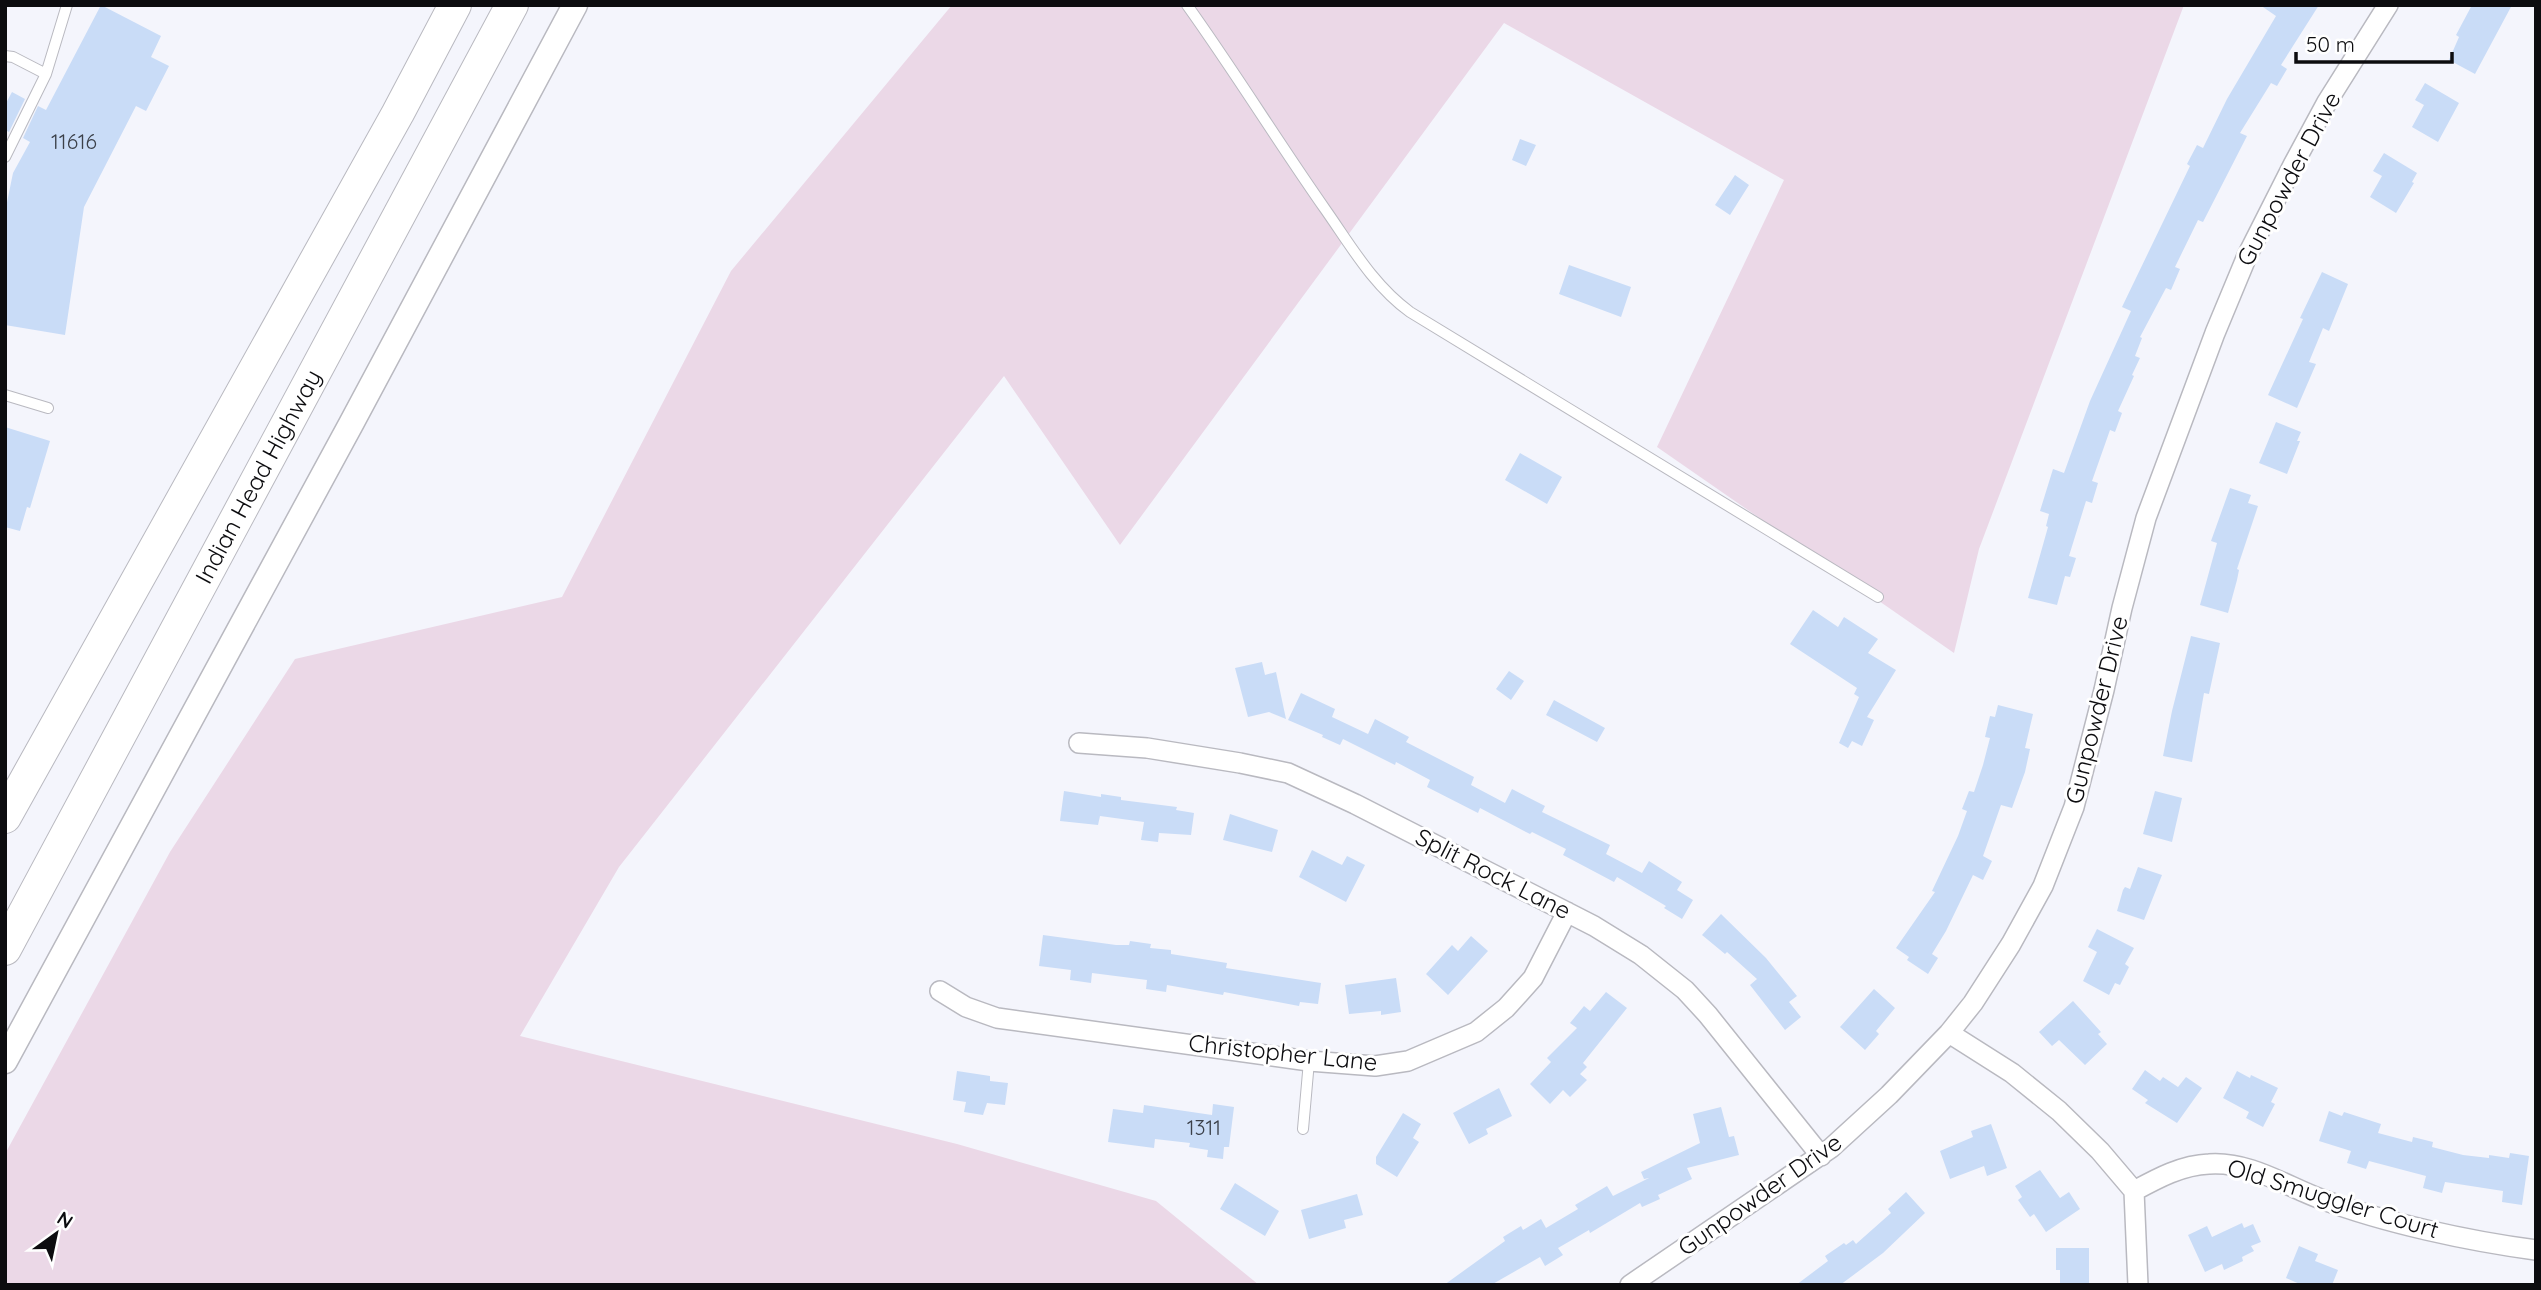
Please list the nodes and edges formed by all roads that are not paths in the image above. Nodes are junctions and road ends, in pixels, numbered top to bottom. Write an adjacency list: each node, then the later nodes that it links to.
1 (67, 5): 8 (lane)
2 (455, 5): 14 (highway)
3 (512, 5): 16 (highway, Indian Head Highway)
4 (575, 5): 19 (street)
5 (1187, 5): 12 (lane)
6 (2388, 5): 18 (street, Gunpowder Drive)
7 (5, 56): 8 (lane)
8 (46, 74): 9 (lane)
9 (5, 157)
10 (5, 395): 11 (lane)
11 (48, 408)
12 (1878, 597)
13 (1079, 743): 15 (street, Split Rock Lane)
14 (5, 817)
15 (1567, 912): 20 (street, Christopher Lane); 22 (street, Split Rock Lane)
16 (5, 949)
17 (940, 990): 20 (street, Christopher Lane)
18 (1949, 1033): 22 (street, Gunpowder Drive); 23 (street)
19 (5, 1061)
20 (1309, 1061): 21 (lane)
21 (1303, 1129)
22 (1821, 1157): 25 (street, Gunpowder Drive)
23 (2134, 1191): 24 (street, Old Smuggler Court); 26 (street)
24 (2536, 1250)
25 (1630, 1285)
26 (2138, 1285)

